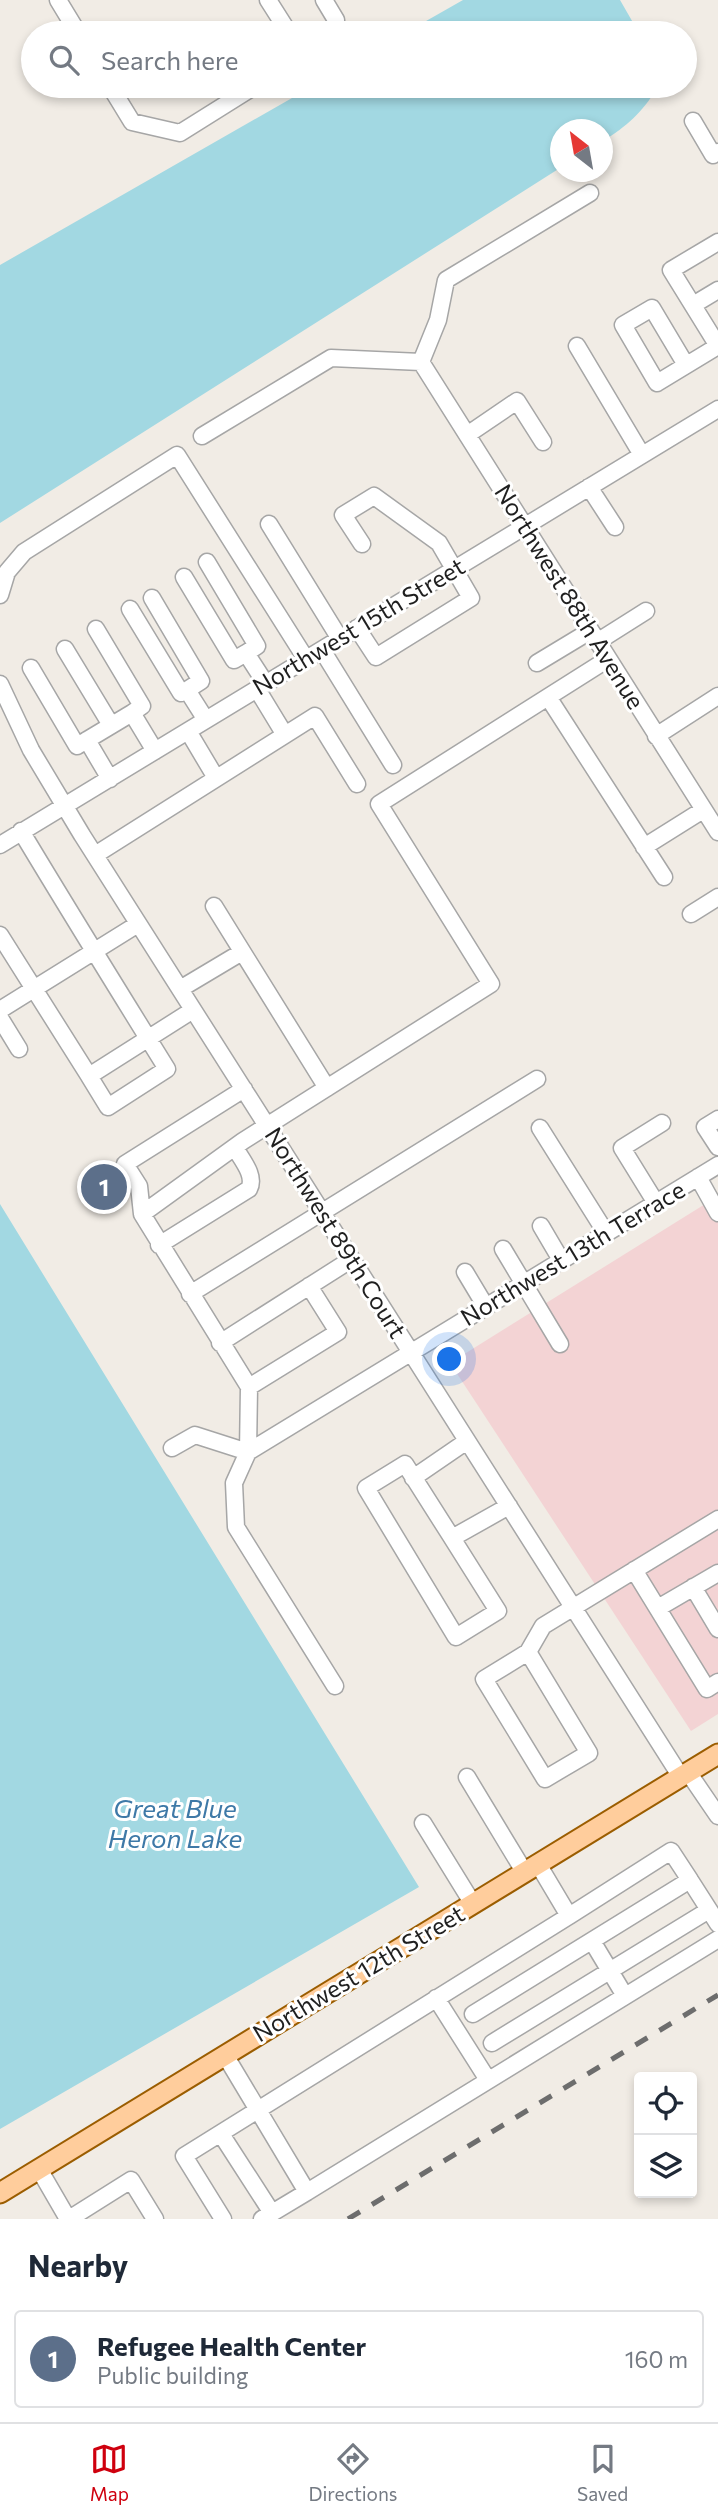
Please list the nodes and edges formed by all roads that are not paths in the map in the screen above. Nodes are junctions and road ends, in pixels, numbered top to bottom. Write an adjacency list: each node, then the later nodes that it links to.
1 (58, 0): 5 (street)
2 (268, 0): 6 (street)
3 (324, 0): 4 (street)
4 (337, 20)
5 (71, 21)
6 (281, 21)
7 (117, 98): 8 (street)
8 (236, 98)
9 (693, 121): 10 (street)
10 (718, 152)
11 (590, 193): 17 (street)
12 (718, 242): 14 (street)
13 (718, 290): 14 (street)
14 (693, 305): 16 (street)
15 (577, 346): 23 (street)
16 (718, 346): 18 (street)
17 (421, 362): 20 (street, Northwest 88th Avenue); 21 (street)
18 (685, 365): 18 (street)
19 (718, 409): 23 (street, Northwest 15th Street)
20 (467, 435): 22 (street); 26 (street, Northwest 88th Avenue)
21 (202, 436)
22 (542, 442)
23 (642, 455): 24 (street, Northwest 15th Street)
24 (589, 487): 26 (street, Northwest 15th Street); 27 (street)
25 (269, 524): 39 (street)
26 (524, 526): 30 (street, Northwest 15th Street); 38 (street, Northwest 88th Avenue)
27 (615, 527)
28 (362, 544): 30 (street)
29 (207, 562): 42 (street)
30 (454, 569): 36 (street, Northwest 15th Street); 36 (street)
31 (184, 577): 42 (street)
32 (0, 595): 43 (street)
33 (152, 598): 49 (street)
34 (131, 610): 49 (street)
35 (646, 611): 38 (street)
36 (357, 628): 39 (street, Northwest 15th Street)
37 (96, 629): 52 (street)
38 (593, 636): 44 (street, Northwest 88th Avenue); 45 (street)
39 (340, 639): 41 (street, Northwest 15th Street)
40 (65, 649): 54 (street)
41 (322, 650): 43 (street, Northwest 15th Street); 60 (street)
42 (246, 653): 48 (street)
43 (306, 659): 48 (street, Northwest 15th Street)
44 (608, 659): 51 (street); 57 (street, Northwest 88th Avenue)
45 (537, 663)
46 (31, 668): 58 (street)
47 (0, 684): 64 (street, Northwest 89th Court)
48 (261, 686): 53 (street, Northwest 15th Street); 56 (street)
49 (187, 690): 53 (street)
50 (718, 696): 57 (street)
51 (548, 697): 69 (street); 89 (street)
52 (132, 713): 54 (street); 59 (street)
53 (206, 720): 55 (street, Northwest 15th Street)
54 (111, 725): 58 (street)
55 (188, 731): 59 (street, Northwest 15th Street); 61 (street)
56 (285, 735): 61 (street); 63 (street)
57 (656, 736): 65 (street, Northwest 88th Avenue)
58 (87, 740): 62 (street)
59 (155, 751): 62 (street, Northwest 15th Street)
60 (393, 765)
61 (216, 778): 70 (street)
62 (110, 779): 64 (street, Northwest 15th Street)
63 (357, 784)
64 (64, 806): 66 (street, Northwest 15th Street); 70 (street, Northwest 89th Court)
65 (703, 810): 67 (street, Northwest 88th Avenue); 69 (street)
66 (21, 831): 68 (street, Northwest 15th Street); 78 (street)
67 (718, 832)
68 (0, 845)
69 (644, 847): 71 (street)
70 (95, 855): 75 (street, Northwest 89th Court)
71 (664, 877)
72 (718, 897): 74 (street)
73 (214, 906): 79 (street)
74 (691, 914)
75 (138, 924): 78 (street); 81 (street, Northwest 89th Court)
76 (0, 935): 77 (street)
77 (5, 952): 80 (street)
78 (94, 952): 80 (street); 85 (street)
79 (242, 952): 81 (street); 89 (street)
80 (35, 989): 82 (street); 87 (street)
81 (180, 989): 83 (street, Northwest 89th Court)
82 (0, 1010)
83 (193, 1010): 85 (street); 90 (street, Northwest 89th Court)
84 (0, 1018): 86 (street)
85 (148, 1038): 87 (street); 87 (street)
86 (19, 1049)
87 (89, 1076)
88 (537, 1079): 100 (street)
89 (327, 1088): 93 (street)
90 (244, 1089): 93 (street, Northwest 89th Court); 102 (street)
91 (718, 1119): 95 (street)
92 (662, 1123): 99 (street)
93 (267, 1126): 96 (street); 100 (street, Northwest 89th Court)
94 (540, 1128): 104 (street)
95 (718, 1147)
96 (235, 1148): 102 (street); 105 (street)
97 (718, 1165): 98 (street, Northwest 13th Terrace)
98 (698, 1177): 99 (street, Northwest 13th Terrace); 101 (street)
99 (656, 1203): 104 (street, Northwest 13th Terrace)
100 (323, 1213): 107 (street, Northwest 89th Court); 112 (street)
101 (718, 1213)
102 (142, 1214): 105 (street)
103 (541, 1226): 108 (street)
104 (606, 1233): 108 (street, Northwest 13th Terrace)
105 (159, 1245): 112 (street)
106 (503, 1249): 110 (street)
107 (352, 1259): 111 (street); 116 (street, Northwest 89th Court)
108 (561, 1260): 110 (street, Northwest 13th Terrace)
109 (465, 1272): 113 (street)
110 (524, 1284): 113 (street, Northwest 13th Terrace); 115 (street)
111 (309, 1286): 114 (street); 117 (street)
112 (190, 1294): 114 (street)
113 (486, 1307): 116 (street, Northwest 13th Terrace)
114 (220, 1343): 117 (street)
115 (560, 1344)
116 (411, 1352): 118 (street, Northwest 89th Court); 120 (street, Northwest 13th Terrace)
117 (249, 1387): 120 (street)
118 (467, 1441): 121 (street); 122 (street, Northwest 89th Court)
119 (172, 1448): 120 (street)
120 (248, 1452): 133 (street)
121 (413, 1478): 124 (street); 124 (street)
122 (509, 1506): 124 (street); 128 (street, Northwest 89th Court)
123 (718, 1519): 125 (street)
124 (452, 1538)
125 (634, 1570): 128 (street); 129 (street)
126 (718, 1573): 127 (street)
127 (693, 1587): 129 (street); 130 (street)
128 (573, 1607): 131 (street); 135 (street, Northwest 89th Court)
129 (658, 1608): 132 (street)
130 (718, 1629)
131 (528, 1652): 131 (street)
132 (718, 1682)
133 (335, 1686)
134 (718, 1754): 135 (main road, Northwest 12th Street)
135 (684, 1775): 137 (street, Northwest 89th Court); 139 (main road, Northwest 12th Street)
136 (467, 1777): 139 (street)
137 (718, 1816)
138 (423, 1824): 141 (street)
139 (531, 1869): 141 (main road, Northwest 12th Street); 142 (street)
140 (690, 1880): 142 (street); 143 (street); 145 (street)
141 (473, 1904): 151 (main road, Northwest 12th Street)
142 (569, 1916): 148 (street)
143 (713, 1917): 146 (street)
144 (718, 1939): 147 (street)
145 (592, 1941): 146 (street); 149 (street)
146 (610, 1971): 147 (street); 150 (street)
147 (625, 1996): 152 (street)
148 (436, 1998): 152 (street); 153 (street)
149 (473, 2014)
150 (492, 2043)
151 (225, 2055): 153 (street); 155 (main road, Northwest 12th Street)
152 (488, 2080): 156 (street)
153 (258, 2110): 154 (street); 156 (street)
154 (221, 2134): 158 (street); 161 (street)
155 (39, 2169): 157 (main road, Northwest 12th Street); 159 (street)
156 (307, 2192): 158 (street)
157 (0, 2193)
158 (267, 2216)
159 (68, 2219): 160 (street)
160 (155, 2219)
161 (223, 2219)

